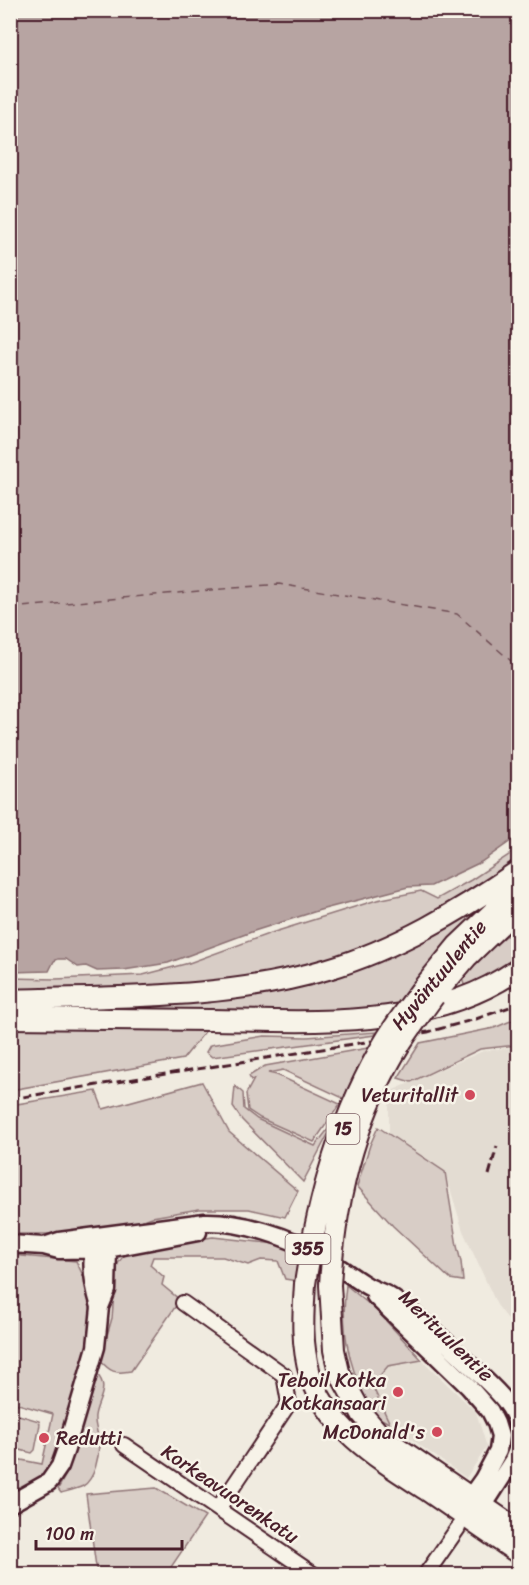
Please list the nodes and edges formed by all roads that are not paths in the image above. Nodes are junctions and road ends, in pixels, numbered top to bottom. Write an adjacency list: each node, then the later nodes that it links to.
1 (519, 871): 6 (highway)
2 (519, 888): 5 (highway, Hyväntuulentie / 15)
3 (519, 908): 5 (highway, Hyväntuulentie / 15)
4 (519, 969): 7 (highway)
5 (427, 993): 17 (highway, Hyväntuulentie / 15, bridge); 17 (highway, Hyväntuulentie / 15, bridge)
6 (10, 1000)
7 (10, 1018)
8 (10, 1244): 9 (main road, Merituulentie / 355)
9 (100, 1245): 10 (main road, Merituulentie / 355); 15 (main road)
10 (367, 1287): 12 (main road, Merituulentie / 355); 17 (main road, Merituulentie / 355)
11 (183, 1303): 16 (street)
12 (519, 1427)
13 (124, 1445): 16 (street, Korkeavuorenkatu)
14 (519, 1448): 17 (main road)
15 (10, 1504)
16 (218, 1509): 20 (street, Korkeavuorenkatu)
17 (469, 1513): 18 (highway, 15); 19 (highway, 15); 21 (street)
18 (519, 1530)
19 (519, 1553)
20 (313, 1575)
21 (426, 1575)

